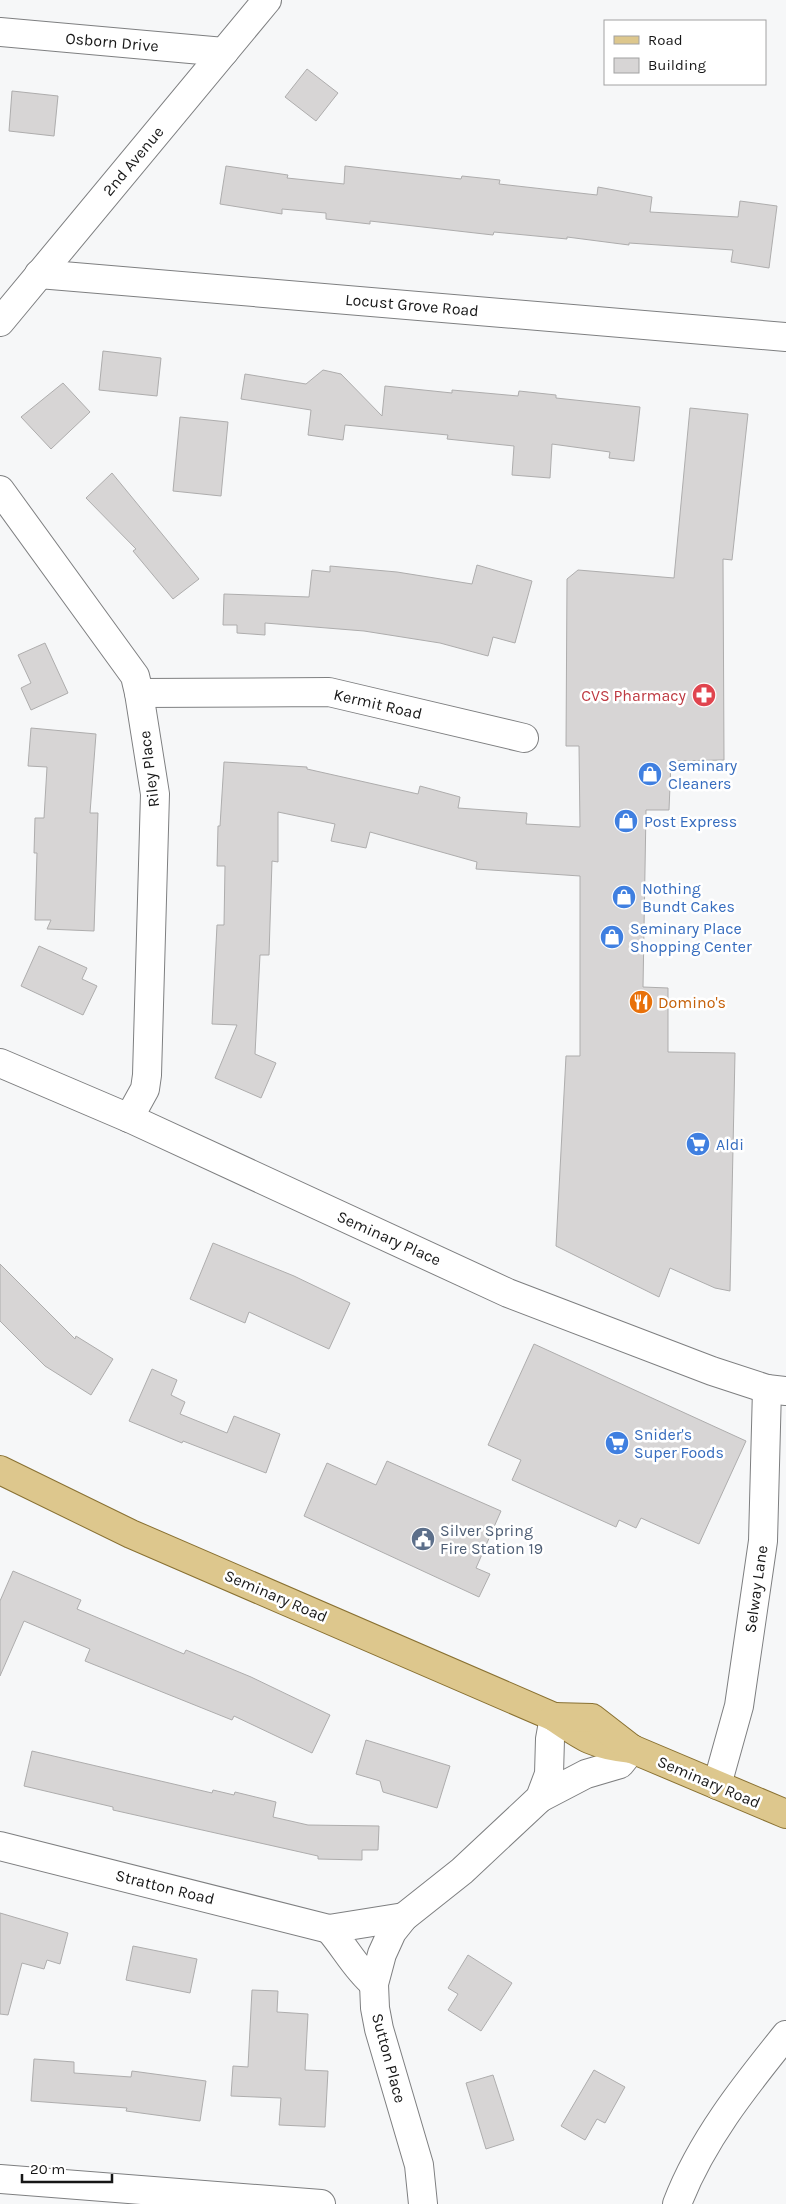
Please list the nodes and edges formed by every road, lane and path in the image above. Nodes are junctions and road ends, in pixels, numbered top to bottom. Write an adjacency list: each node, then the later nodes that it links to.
1 (267, 0): 3 (street, 2nd Avenue)
2 (0, 32): 3 (street, Osborn Drive)
3 (224, 52): 4 (street, 2nd Avenue)
4 (39, 274): 5 (street, 2nd Avenue); 6 (street, Locust Grove Road)
5 (0, 322)
6 (786, 337)
7 (0, 490): 8 (street, Riley Place)
8 (139, 693): 9 (street, Kermit Road); 11 (street, Riley Place)
9 (524, 738)
10 (0, 1063): 11 (street, Seminary Place)
11 (129, 1118): 12 (street, Seminary Place)
12 (777, 1390): 16 (street, Selway Lane)
13 (0, 1470): 14 (main road, Seminary Road)
14 (554, 1717): 15 (main road, Seminary Road); 17 (street, Sutton Place)
15 (632, 1748): 16 (main road, Seminary Road); 17 (street, Sutton Place)
16 (716, 1785): 18 (main road, Seminary Road)
17 (540, 1798): 20 (street, Sutton Place)
18 (786, 1814)
19 (0, 1846): 21 (street, Stratton Road)
20 (404, 1917): 21 (street, Stratton Road); 22 (street, Sutton Place)
21 (329, 1929): 22 (street)
22 (374, 1984): 26 (street, Sutton Place)
23 (786, 2035): 27 (street)
24 (0, 2179): 25 (street)
25 (321, 2204)
26 (423, 2204)
27 (677, 2204)

